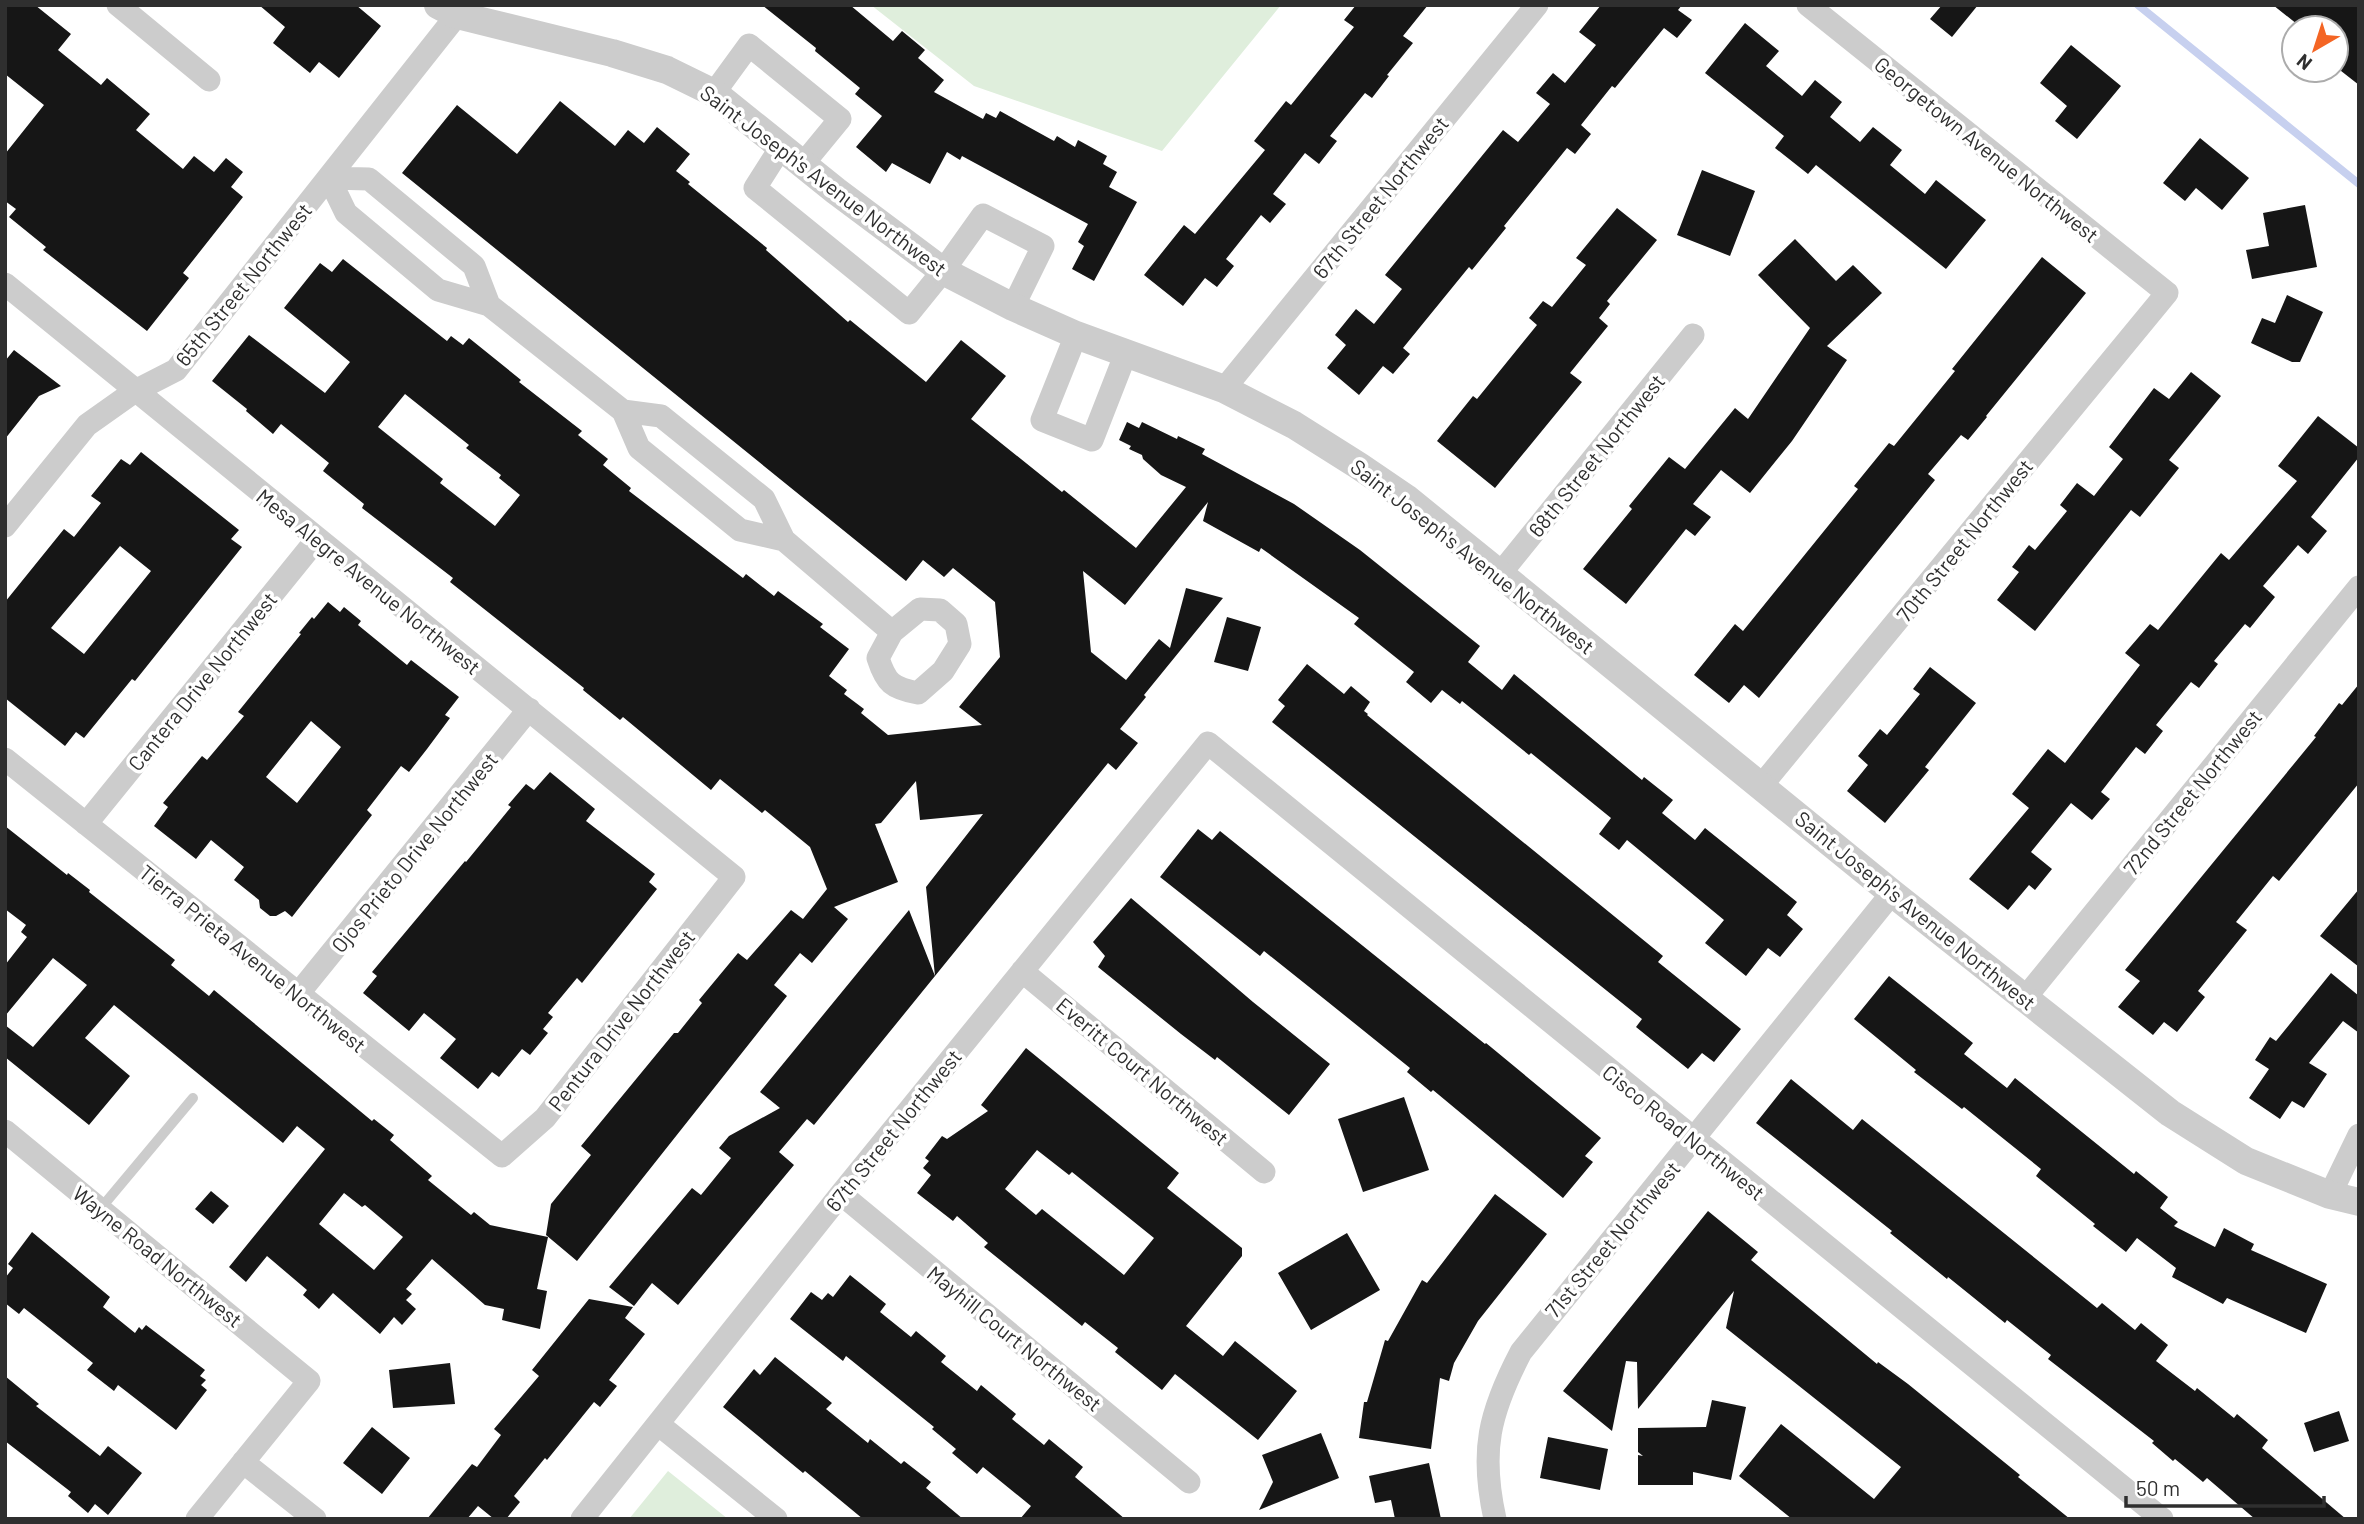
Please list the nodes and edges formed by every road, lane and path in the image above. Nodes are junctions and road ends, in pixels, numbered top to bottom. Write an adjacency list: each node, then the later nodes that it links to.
1 (118, 5): 5 (street)
2 (1537, 5): 18 (street, 67th Street Northwest)
3 (1808, 5): 12 (street, Georgetown Avenue Northwest)
4 (448, 10): 6 (street, Saint Joseph's Avenue Northwest); 9 (street, 65th Street Northwest)
5 (209, 80)
6 (714, 93): 7 (street, Saint Joseph's Avenue Northwest); 8 (street)
7 (781, 147): 8 (street, Saint Joseph's Avenue Northwest); 10 (street)
8 (803, 164): 10 (street, Saint Joseph's Avenue Northwest)
9 (328, 178): 13 (street); 13 (street); 19 (street, 65th Street Northwest)
10 (943, 271): 14 (street, Saint Joseph's Avenue Northwest); 14 (street)
11 (5, 284): 19 (street, Mesa Alegre Avenue Northwest)
12 (2166, 293): 30 (street, 70th Street Northwest)
13 (489, 305): 20 (street)
14 (1013, 307): 15 (street, Saint Joseph's Avenue Northwest)
15 (1076, 335): 17 (street, Saint Joseph's Avenue Northwest); 17 (street)
16 (1693, 335): 24 (street, 68th Street Northwest)
17 (1126, 354): 18 (street, Saint Joseph's Avenue Northwest)
18 (1224, 389): 24 (street, Saint Joseph's Avenue Northwest)
19 (135, 391): 21 (street, 65th Street Northwest); 22 (street, Mesa Alegre Avenue Northwest)
20 (624, 411): 23 (street); 23 (street)
21 (5, 526)
22 (317, 539): 27 (street, Mesa Alegre Avenue Northwest); 31 (street, Cantera Drive Northwest)
23 (784, 540): 26 (street)
24 (1500, 574): 30 (street, Saint Joseph's Avenue Northwest)
25 (2359, 587): 36 (street, 72nd Street Northwest)
26 (892, 632)
27 (529, 709): 32 (street, Mesa Alegre Avenue Northwest); 35 (street, Ojos Prieto Drive Northwest)
28 (1208, 743): 34 (street, 67th Street Northwest); 40 (street, Cisco Road Northwest)
29 (5, 759): 31 (street, Tierra Prieta Avenue Northwest)
30 (1760, 786): 33 (street, Saint Joseph's Avenue Northwest)
31 (86, 824): 35 (street, Tierra Prieta Avenue Northwest)
32 (734, 877): 41 (street, Pentura Drive Northwest)
33 (1892, 893): 36 (street, Saint Joseph's Avenue Northwest); 40 (street, 71st Street Northwest)
34 (1022, 971): 42 (street, Everitt Court Northwest); 43 (street, 67th Street Northwest)
35 (298, 994): 41 (street, Tierra Prieta Avenue Northwest)
36 (2025, 998): 44 (street, Saint Joseph's Avenue Northwest)
37 (193, 1098): 46 (lane)
38 (5, 1131): 46 (street, Wayne Road Northwest)
39 (2359, 1135): 44 (street)
40 (1694, 1140): 54 (street, 71st Street Northwest); 55 (street, Cisco Road Northwest)
41 (502, 1156)
42 (1264, 1172)
43 (841, 1194): 47 (street, 67th Street Northwest); 49 (street, Mayhill Court Northwest)
44 (2330, 1195): 45 (street, Saint Joseph's Avenue Northwest)
45 (2359, 1202)
46 (101, 1209): 48 (street, Wayne Road Northwest)
47 (659, 1424): 52 (street, 67th Street Northwest); 53 (street)
48 (243, 1462): 50 (street); 51 (street)
49 (1189, 1482)
50 (197, 1519)
51 (315, 1519)
52 (582, 1519)
53 (776, 1519)
54 (1495, 1519)
55 (2162, 1519)

